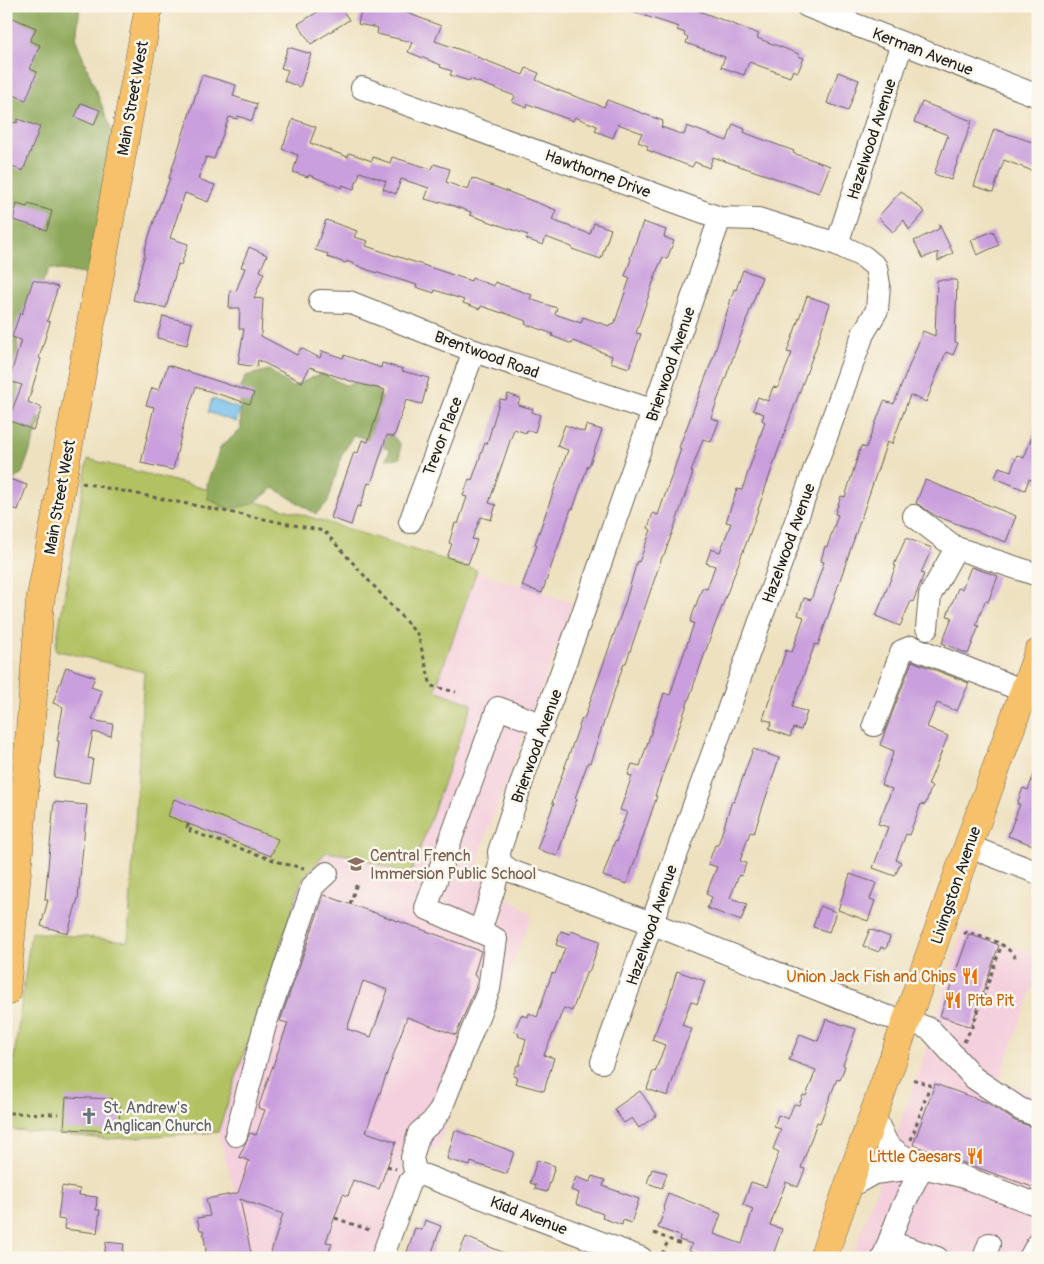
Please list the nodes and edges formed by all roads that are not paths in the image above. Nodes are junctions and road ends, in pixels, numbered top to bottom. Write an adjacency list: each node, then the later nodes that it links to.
1 (149, 6): 26 (main road, Main Street West)
2 (807, 6): 3 (street, Kerman Avenue)
3 (902, 43): 5 (street, Kerman Avenue); 7 (street, Hazelwood Avenue)
4 (362, 88): 6 (street, Hawthorne Drive)
5 (1038, 96)
6 (720, 218): 7 (street, Hawthorne Drive); 10 (street, Brierwood Avenue)
7 (837, 244): 24 (street, Hazelwood Avenue)
8 (320, 301): 9 (street, Brentwood Road)
9 (474, 350): 10 (street, Brentwood Road); 12 (street, Trevor Place)
10 (654, 411): 18 (street, Brierwood Avenue)
11 (914, 516): 13 (street)
12 (410, 522)
13 (956, 548): 14 (street); 15 (street)
14 (1038, 574)
15 (928, 628)
16 (1038, 654): 17 (main road, Livingston Avenue)
17 (1024, 691): 19 (street); 20 (main road, Livingston Avenue)
18 (543, 724): 21 (street, Brierwood Avenue); 25 (street)
19 (874, 725)
20 (968, 846): 23 (street); 27 (main road, Livingston Avenue)
21 (500, 863): 24 (street); 25 (street, Brierwood Avenue)
22 (327, 873): 31 (street)
23 (1038, 873)
24 (651, 923): 27 (street); 28 (street, Hazelwood Avenue)
25 (480, 931): 33 (street)
26 (6, 992)
27 (908, 1021): 29 (main road, Livingston Avenue); 30 (street)
28 (602, 1062)
29 (874, 1116): 32 (street); 34 (main road, Livingston Avenue)
30 (1038, 1116)
31 (236, 1136)
32 (922, 1167): 34 (street); 35 (street); 37 (street)
33 (406, 1172): 38 (street, Kidd Avenue); 39 (street)
34 (849, 1187): 40 (main road, Livingston Avenue)
35 (1038, 1205)
36 (1038, 1243): 42 (street)
37 (886, 1250): 41 (street)
38 (652, 1256)
39 (382, 1258)
40 (823, 1258)
41 (937, 1258)
42 (1030, 1258)

